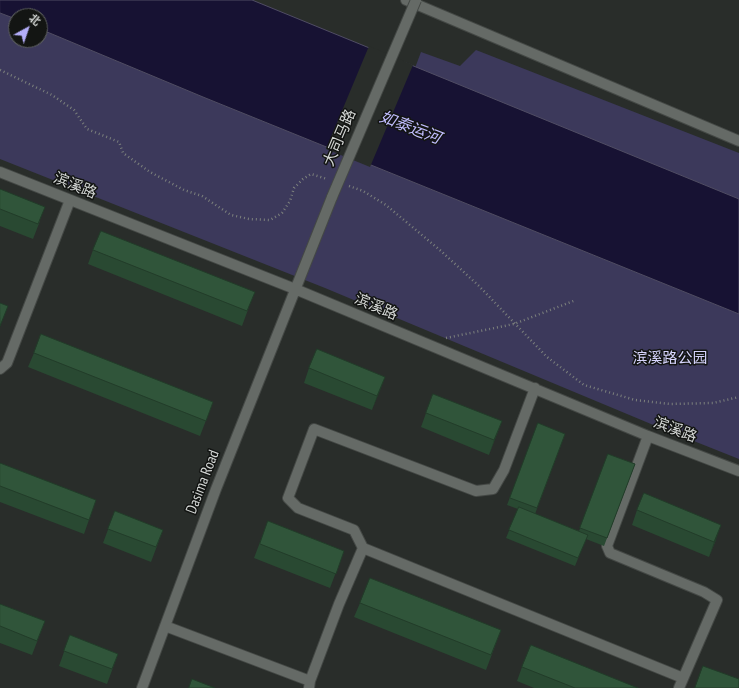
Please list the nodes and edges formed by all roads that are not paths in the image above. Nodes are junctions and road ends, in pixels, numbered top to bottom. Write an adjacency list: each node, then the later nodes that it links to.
1 (406, 0): 3 (street)
2 (416, 0): 6 (street, 大司马路, bridge)
3 (739, 141)
4 (0, 172): 5 (street, 滨溪路)
5 (70, 200): 6 (street, 滨溪路); 7 (street)
6 (294, 289): 8 (street, 滨溪路); 12 (street, Dasima Road)
7 (0, 369)
8 (535, 388): 9 (street, 滨溪路); 11 (street)
9 (648, 436): 10 (street, 滨溪路); 13 (street)
10 (739, 471)
11 (364, 548): 13 (street); 14 (street)
12 (164, 626): 14 (street); 15 (street, Dasima Road)
13 (684, 678): 16 (street)
14 (309, 684)
15 (142, 688)
16 (679, 688)

